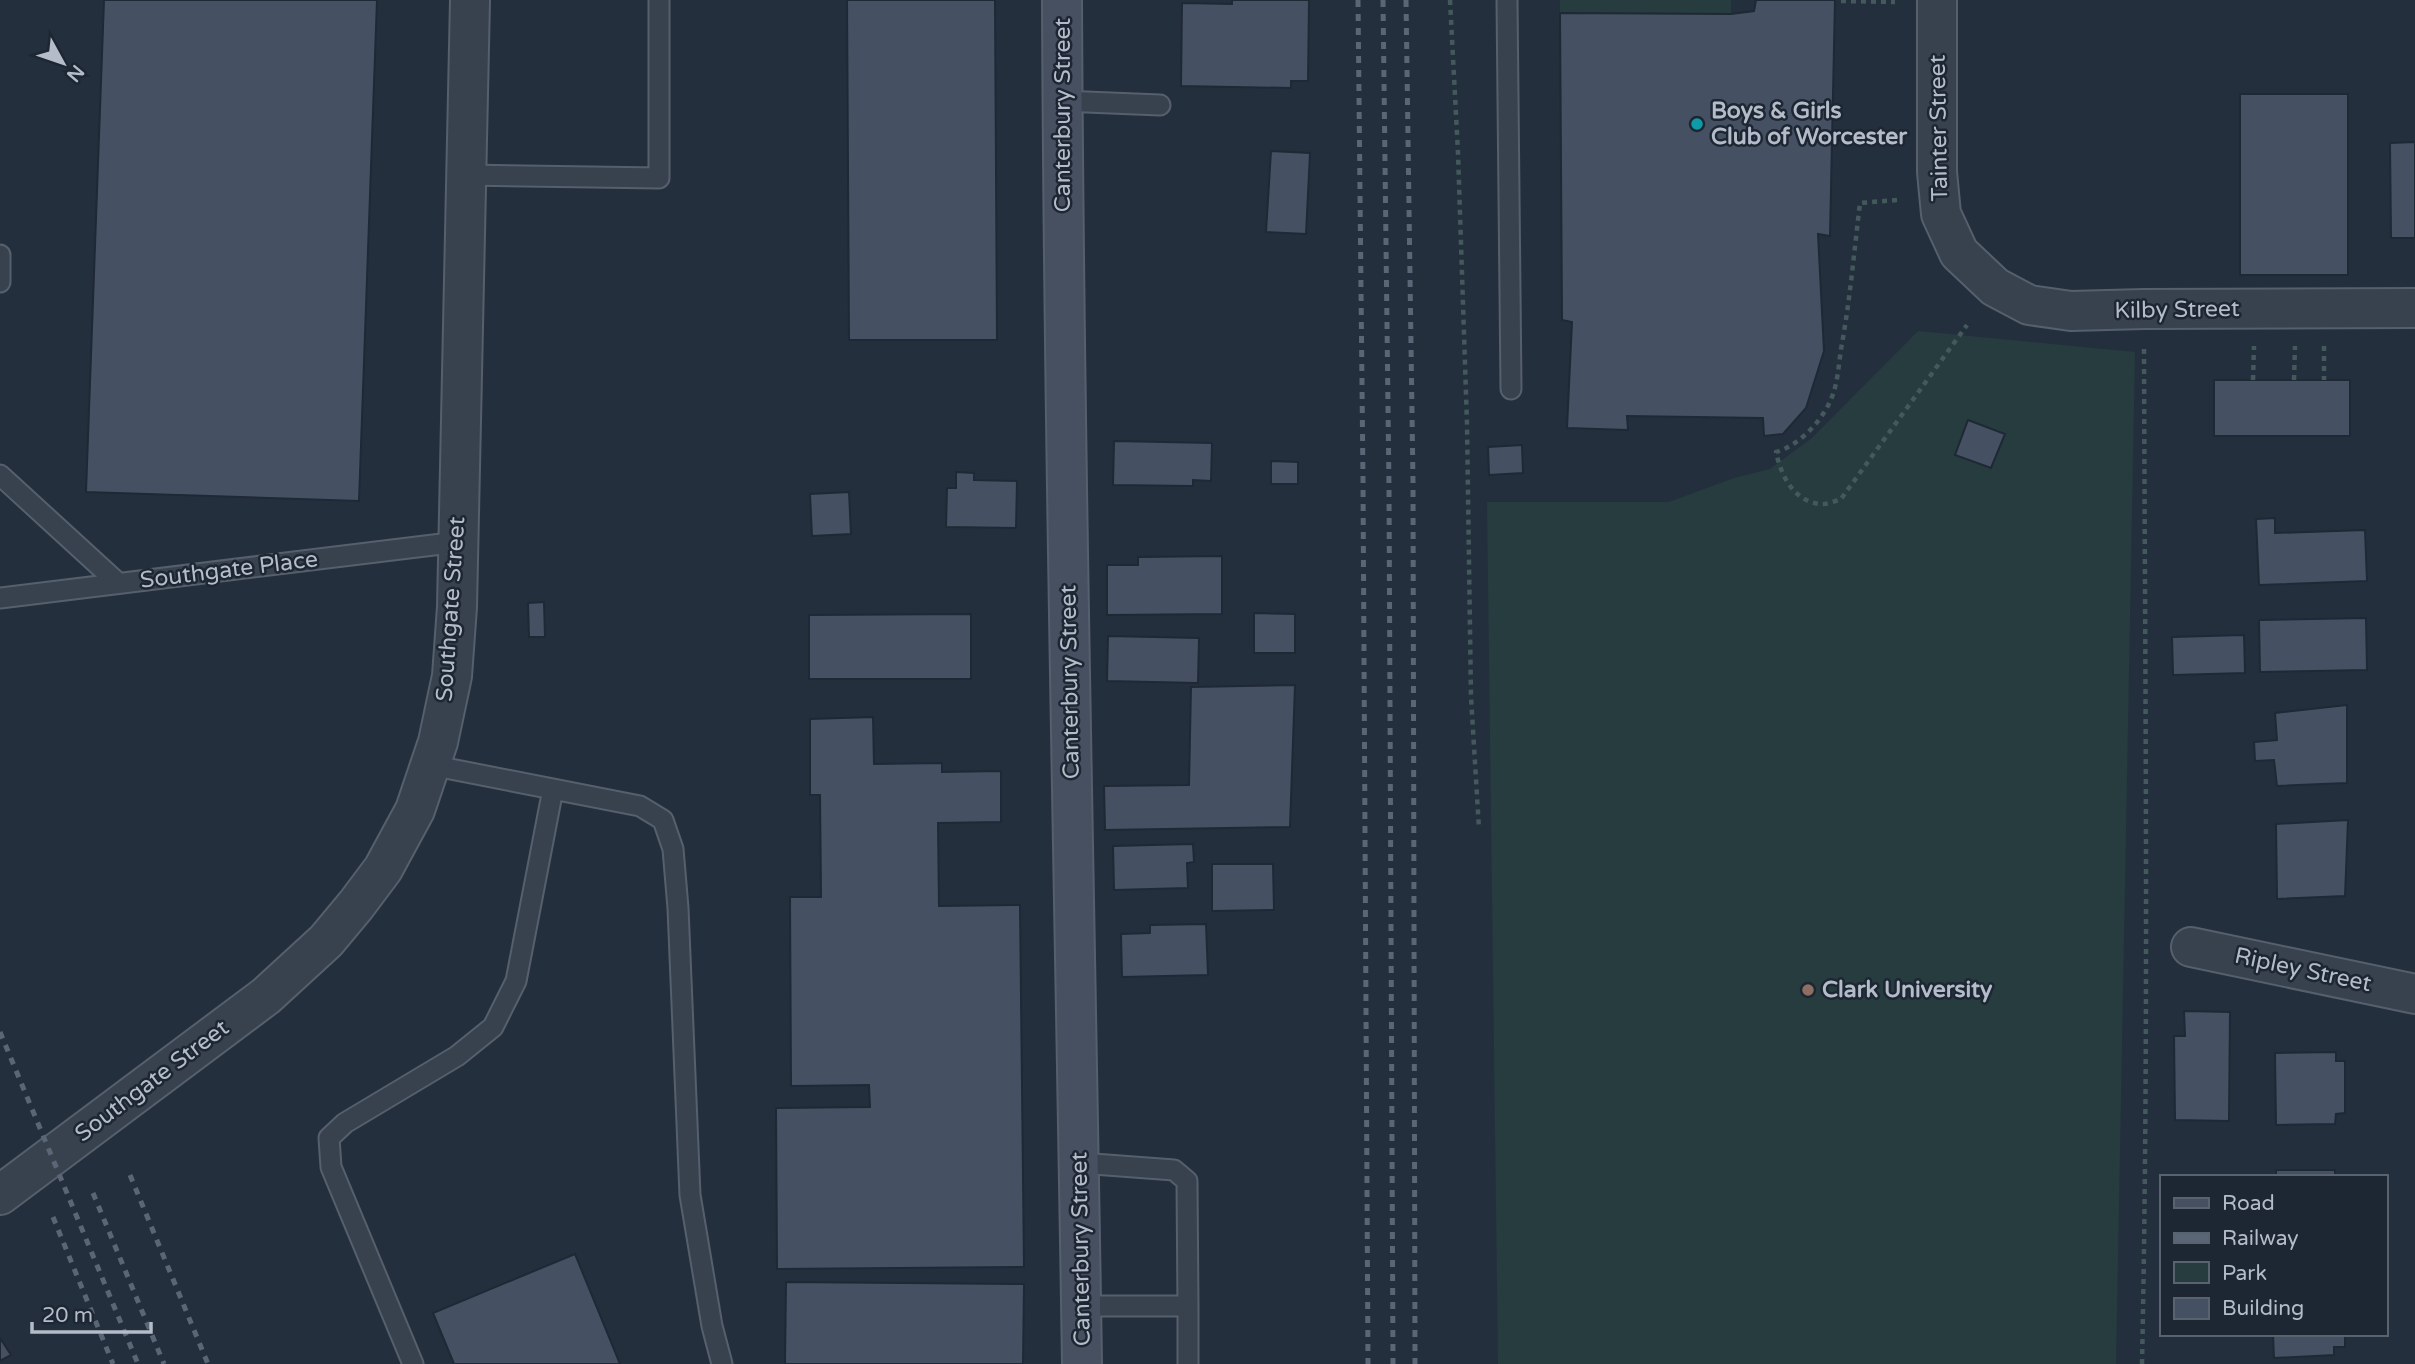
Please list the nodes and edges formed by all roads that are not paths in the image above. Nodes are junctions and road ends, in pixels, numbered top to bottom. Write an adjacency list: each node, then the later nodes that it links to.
1 (470, 0): 8 (street, Southgate Street)
2 (659, 0): 8 (lane)
3 (1062, 0): 6 (street, Canterbury Street)
4 (1507, 0): 13 (lane)
5 (1937, 0): 9 (street, Tainter Street)
6 (1062, 101): 7 (lane); 22 (street, Canterbury Street)
7 (1160, 105)
8 (466, 175): 15 (street, Southgate Street)
9 (1959, 253): 12 (street, Kilby Street)
10 (0, 255): 11 (lane)
11 (0, 282)
12 (2415, 308)
13 (1511, 389)
14 (0, 475): 16 (lane)
15 (458, 542): 16 (lane, Southgate Place); 18 (street, Southgate Street)
16 (118, 583): 17 (lane, Southgate Place)
17 (0, 598)
18 (430, 765): 19 (lane); 23 (street, Southgate Street)
19 (553, 789): 26 (lane); 27 (lane)
20 (2191, 947): 21 (street, Ripley Street)
21 (2415, 994)
22 (1080, 1163): 24 (street, Canterbury Street); 25 (lane)
23 (0, 1195)
24 (1081, 1306): 25 (lane); 28 (street, Canterbury Street)
25 (1188, 1306): 29 (lane)
26 (413, 1364)
27 (722, 1364)
28 (1082, 1364)
29 (1188, 1364)

